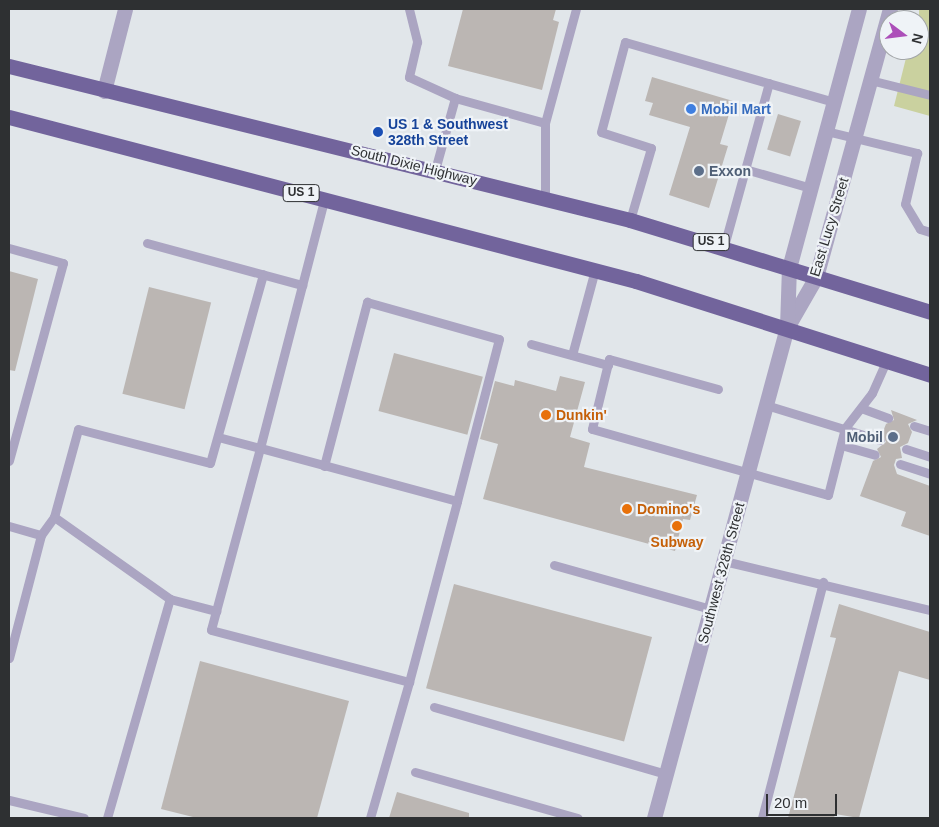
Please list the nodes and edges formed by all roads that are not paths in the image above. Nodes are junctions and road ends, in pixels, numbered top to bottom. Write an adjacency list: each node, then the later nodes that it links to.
1 (125, 9): 9 (street)
2 (408, 9): 11 (lane)
3 (576, 9): 14 (lane)
4 (859, 9): 12 (street, East Lucy Street)
5 (890, 9): 7 (street, East Lucy Street)
6 (9, 66): 9 (highway, South Dixie Highway / US 1)
7 (870, 80): 10 (lane); 16 (street, East Lucy Street)
8 (769, 83): 12 (lane); 17 (lane); 22 (lane)
9 (104, 90): 18 (highway, South Dixie Highway / US 1)
10 (930, 95)
11 (455, 98): 14 (lane); 18 (lane)
12 (834, 102): 15 (street, East Lucy Street)
13 (9, 117): 21 (highway, US 1)
14 (545, 122): 20 (lane)
15 (826, 131): 16 (lane); 19 (street, East Lucy Street)
16 (854, 138): 23 (lane); 30 (street, East Lucy Street)
17 (745, 169): 19 (lane); 25 (lane)
18 (435, 170): 20 (highway, South Dixie Highway / US 1)
19 (811, 188): 27 (street, East Lucy Street)
20 (545, 198): 22 (highway, South Dixie Highway / US 1)
21 (324, 200): 28 (highway, US 1); 31 (lane)
22 (630, 220): 25 (highway, South Dixie Highway / US 1)
23 (930, 232)
24 (147, 244): 29 (lane)
25 (724, 246): 27 (highway, South Dixie Highway / US 1)
26 (9, 248): 47 (lane)
27 (789, 268): 30 (highway, South Dixie Highway / US 1); 33 (street, East Lucy Street)
28 (596, 270): 33 (highway, US 1); 35 (lane)
29 (263, 274): 31 (lane); 46 (lane)
30 (816, 277): 32 (highway, US 1); 33 (street, East Lucy Street)
31 (302, 285): 50 (lane)
32 (930, 312)
33 (787, 327): 36 (highway, US 1); 40 (street, Southwest 328th Street)
34 (531, 344): 35 (lane)
35 (572, 355): 37 (lane)
36 (886, 361): 38 (highway, US 1); 41 (lane)
37 (608, 365): 39 (lane); 57 (lane)
38 (930, 375)
39 (718, 388)
40 (766, 405): 44 (lane); 57 (street, Southwest 328th Street)
41 (861, 408): 42 (lane); 44 (lane)
42 (888, 418)
43 (914, 426): 45 (lane)
44 (845, 428): 48 (lane); 49 (lane)
45 (930, 432)
46 (218, 437): 50 (lane); 60 (lane)
47 (12, 440): 54 (lane)
48 (880, 440)
49 (841, 445): 52 (lane); 57 (lane)
50 (260, 448): 56 (lane); 69 (lane)
51 (906, 448): 53 (lane)
52 (874, 455)
53 (930, 457)
54 (9, 461)
55 (900, 464): 58 (lane)
56 (324, 466): 59 (lane); 59 (lane)
57 (748, 473): 63 (street, Southwest 328th Street)
58 (930, 474)
59 (457, 501): 71 (lane)
60 (54, 517): 62 (lane); 66 (lane)
61 (9, 526): 62 (lane)
62 (41, 534): 70 (lane)
63 (724, 561): 65 (lane); 67 (street, Southwest 328th Street)
64 (554, 566): 67 (lane)
65 (823, 582): 68 (lane); 81 (lane)
66 (170, 599): 69 (lane); 77 (lane)
67 (711, 609): 74 (street, Southwest 328th Street)
68 (930, 610)
69 (216, 611): 71 (lane)
70 (9, 658)
71 (409, 682): 78 (lane)
72 (434, 707): 74 (lane)
73 (415, 772): 79 (lane)
74 (666, 774): 80 (street, Southwest 328th Street)
75 (9, 800): 76 (lane)
76 (84, 818)
77 (107, 818)
78 (370, 818)
79 (578, 818)
80 (654, 818)
81 (762, 818)

